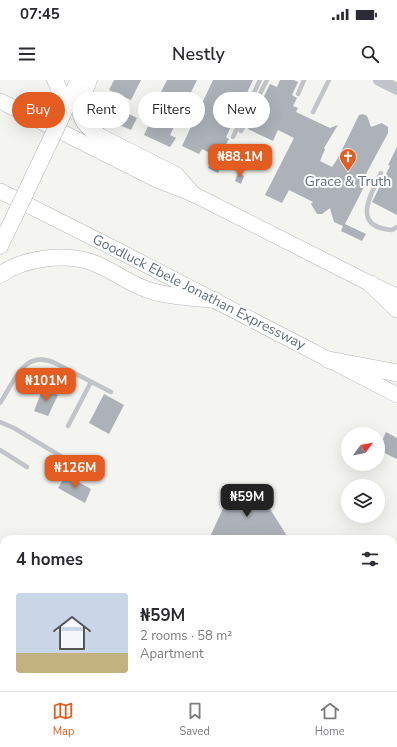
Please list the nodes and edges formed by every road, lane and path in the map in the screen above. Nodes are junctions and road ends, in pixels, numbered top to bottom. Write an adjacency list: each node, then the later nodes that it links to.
1 (55, 80): 10 (highway)
2 (79, 80): 13 (highway)
3 (89, 80): 20 (highway)
4 (260, 80): 17 (lane)
5 (267, 80): 16 (lane)
6 (304, 80): 11 (lane)
7 (329, 80): 14 (lane)
8 (379, 80): 9 (street)
9 (397, 88)
10 (60, 92)
11 (298, 94)
12 (0, 101): 20 (main road)
13 (65, 109)
14 (313, 112)
15 (56, 128): 22 (highway, bridge)
16 (241, 131)
17 (233, 137)
18 (381, 173): 21 (lane)
19 (0, 191): 26 (main road, Goodluck Ebele Jonathan Expressway)
20 (193, 194): 24 (main road)
21 (397, 227)
22 (0, 246)
23 (0, 275): 26 (highway)
24 (371, 284): 25 (main road); 27 (highway)
25 (397, 296)
26 (215, 300): 28 (main road, Goodluck Ebele Jonathan Expressway)
27 (397, 309)
28 (329, 360): 29 (highway); 32 (main road, Goodluck Ebele Jonathan Expressway)
29 (397, 372)
30 (91, 382): 31 (lane); 33 (lane); 35 (lane)
31 (111, 392)
32 (397, 395)
33 (0, 402)
34 (0, 422): 38 (lane)
35 (68, 426)
36 (0, 450): 37 (lane)
37 (27, 467)
38 (82, 469)

